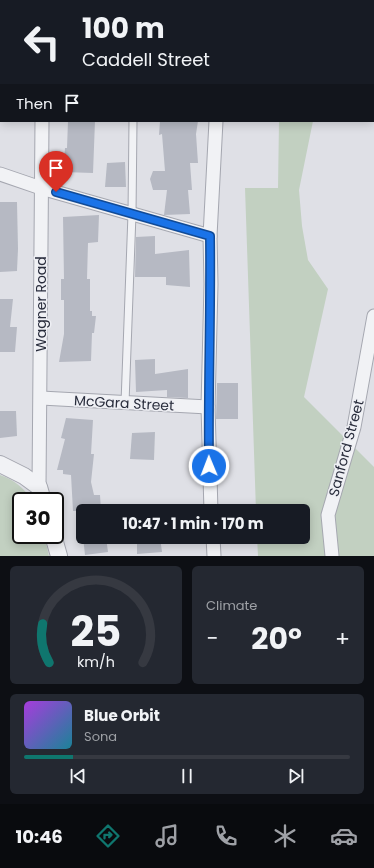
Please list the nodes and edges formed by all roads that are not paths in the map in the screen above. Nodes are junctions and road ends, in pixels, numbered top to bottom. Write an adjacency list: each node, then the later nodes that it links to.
1 (42, 122): 5 (street, Wagner Road)
2 (133, 122): 6 (lane)
3 (216, 122): 7 (street)
4 (0, 174): 5 (street)
5 (41, 188): 6 (street); 9 (street, Wagner Road)
6 (132, 214): 7 (street); 10 (lane)
7 (210, 236): 11 (street)
8 (374, 316): 20 (street, Sanford Street)
9 (41, 398): 10 (street, McGara Street); 14 (street, Wagner Road)
10 (125, 403): 11 (street, McGara Street)
11 (208, 407): 15 (street)
12 (0, 464): 13 (street)
13 (39, 492)
14 (41, 492)
15 (211, 504)
16 (55, 544): 18 (street)
17 (213, 544): 19 (street)
18 (59, 556)
19 (214, 556)
20 (332, 556)

